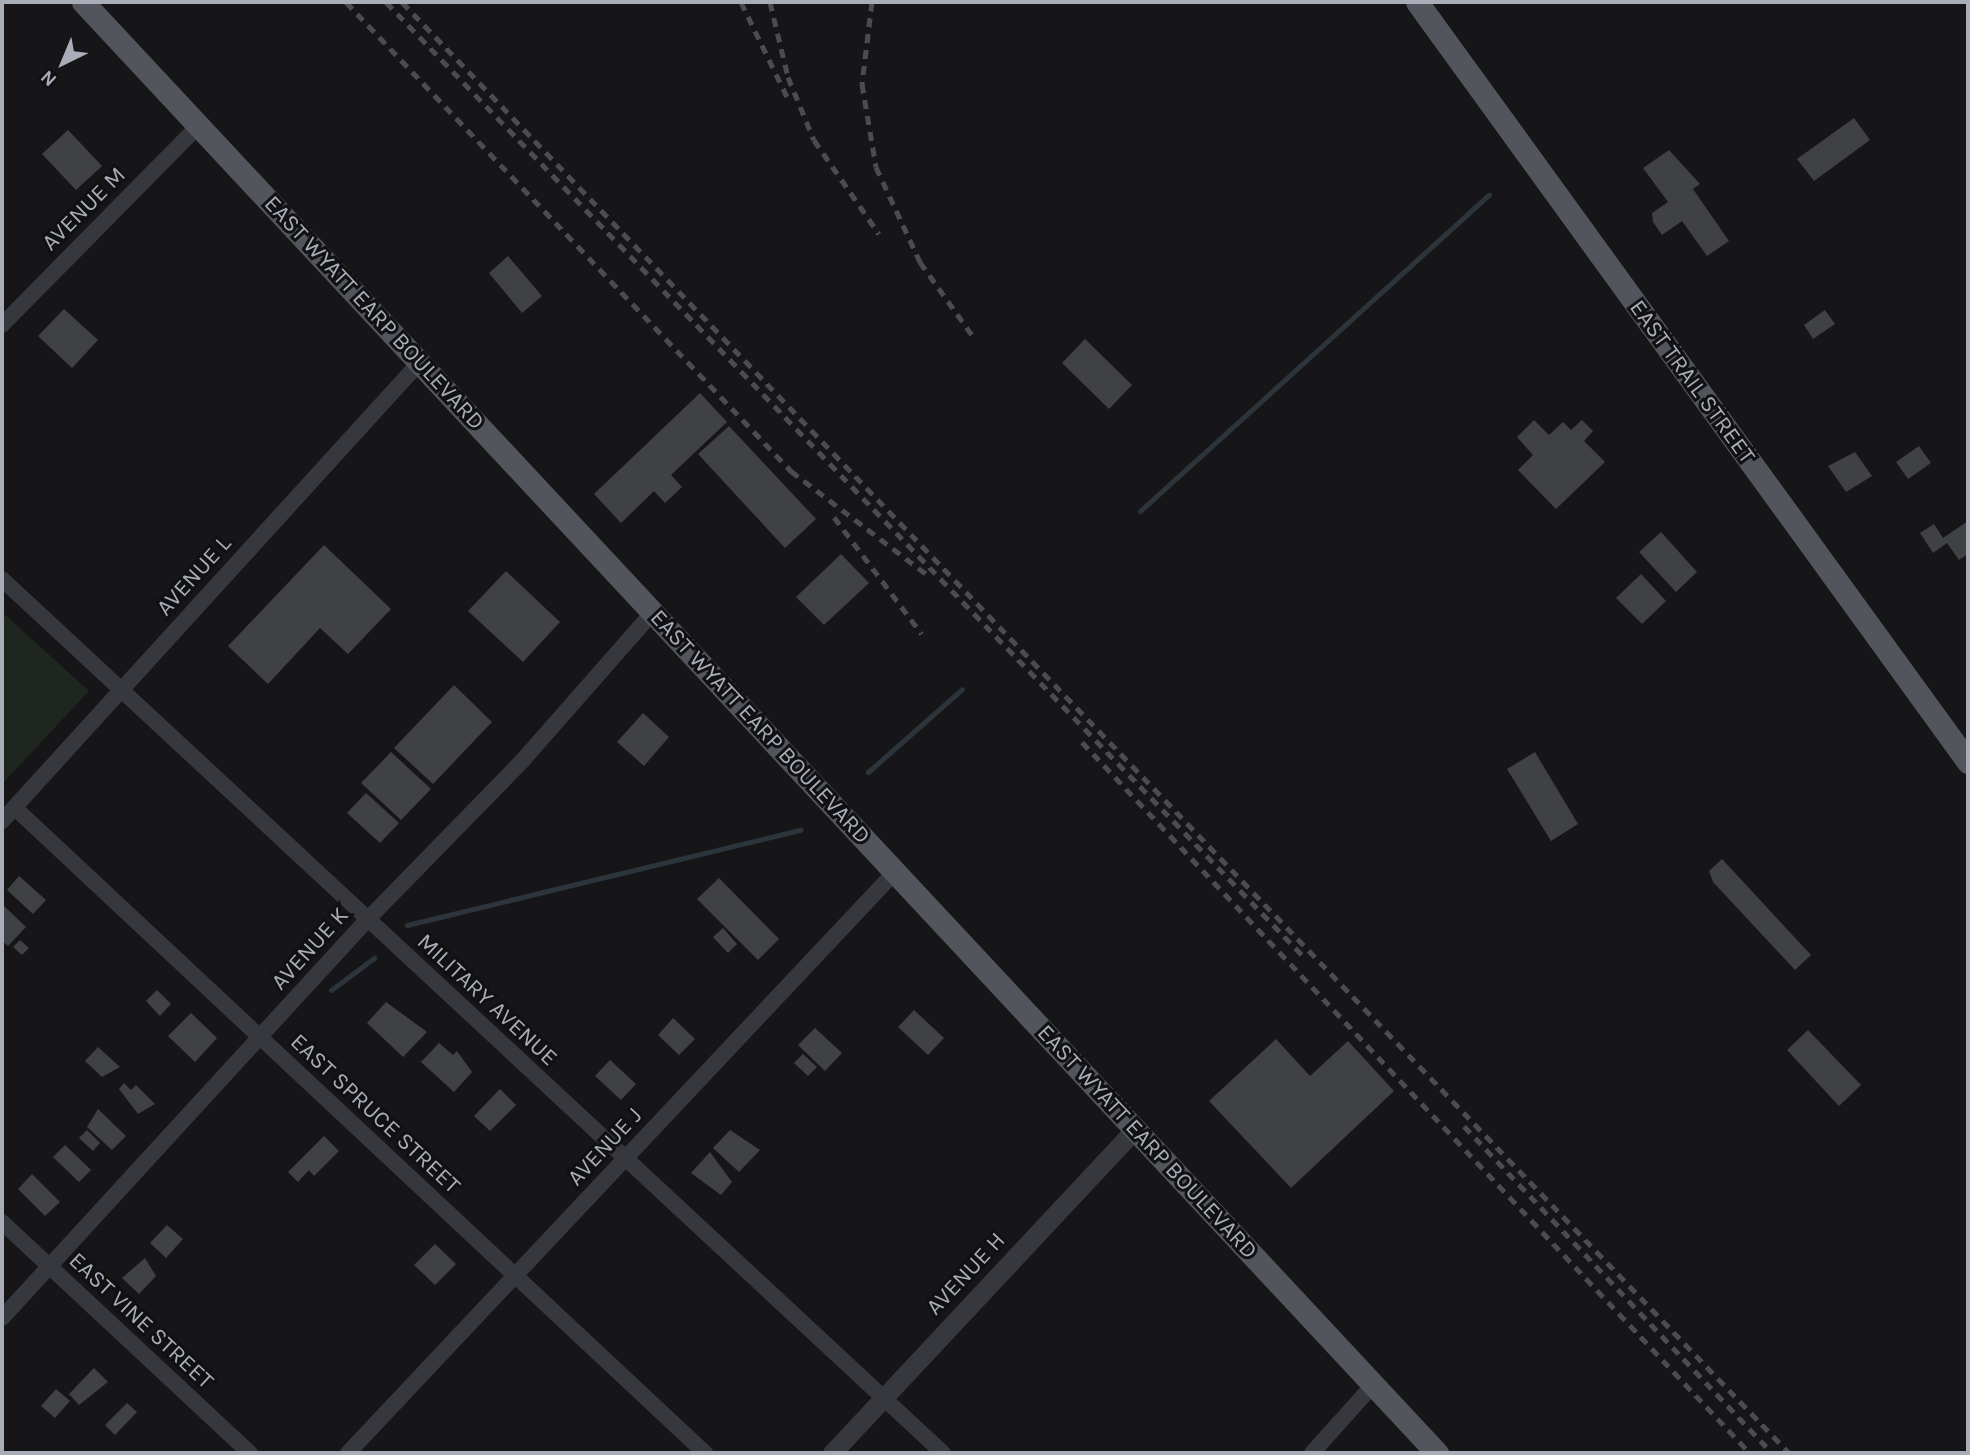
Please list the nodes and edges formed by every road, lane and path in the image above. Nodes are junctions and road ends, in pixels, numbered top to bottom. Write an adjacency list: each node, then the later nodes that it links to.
1 (83, 2): 3 (main road, EAST WYATT EARP BOULEVARD)
2 (1417, 2): 9 (main road, EAST TRAIL STREET)
3 (199, 125): 4 (street, AVENUE M); 5 (main road, EAST WYATT EARP BOULEVARD)
4 (2, 325)
5 (420, 362): 7 (main road, EAST WYATT EARP BOULEVARD); 8 (street, AVENUE L)
6 (2, 579): 8 (street, MILITARY AVENUE)
7 (653, 612): 12 (main road, EAST WYATT EARP BOULEVARD); 13 (street, AVENUE K)
8 (122, 691): 10 (street, AVENUE L); 13 (street, MILITARY AVENUE)
9 (1968, 762)
10 (15, 808): 11 (street, AVENUE L); 14 (street, EAST SPRUCE STREET)
11 (2, 821)
12 (895, 872): 15 (main road, EAST WYATT EARP BOULEVARD); 16 (street, AVENUE J)
13 (367, 920): 14 (street, AVENUE K); 16 (street, MILITARY AVENUE)
14 (261, 1038): 18 (street, AVENUE K); 19 (street, EAST SPRUCE STREET)
15 (1135, 1129): 21 (main road, EAST WYATT EARP BOULEVARD); 22 (street, AVENUE H)
16 (625, 1158): 19 (street, AVENUE J); 22 (street, MILITARY AVENUE)
17 (2, 1222): 18 (street, EAST VINE STREET)
18 (50, 1267): 20 (street, AVENUE K); 23 (street, EAST VINE STREET)
19 (515, 1275): 24 (street, AVENUE J); 25 (street, EAST SPRUCE STREET)
20 (2, 1318)
21 (1373, 1385): 28 (street); 29 (main road, EAST WYATT EARP BOULEVARD)
22 (882, 1399): 26 (street, AVENUE H); 27 (street, MILITARY AVENUE)
23 (250, 1453)
24 (348, 1453)
25 (705, 1453)
26 (832, 1453)
27 (943, 1453)
28 (1312, 1453)
29 (1437, 1453)

